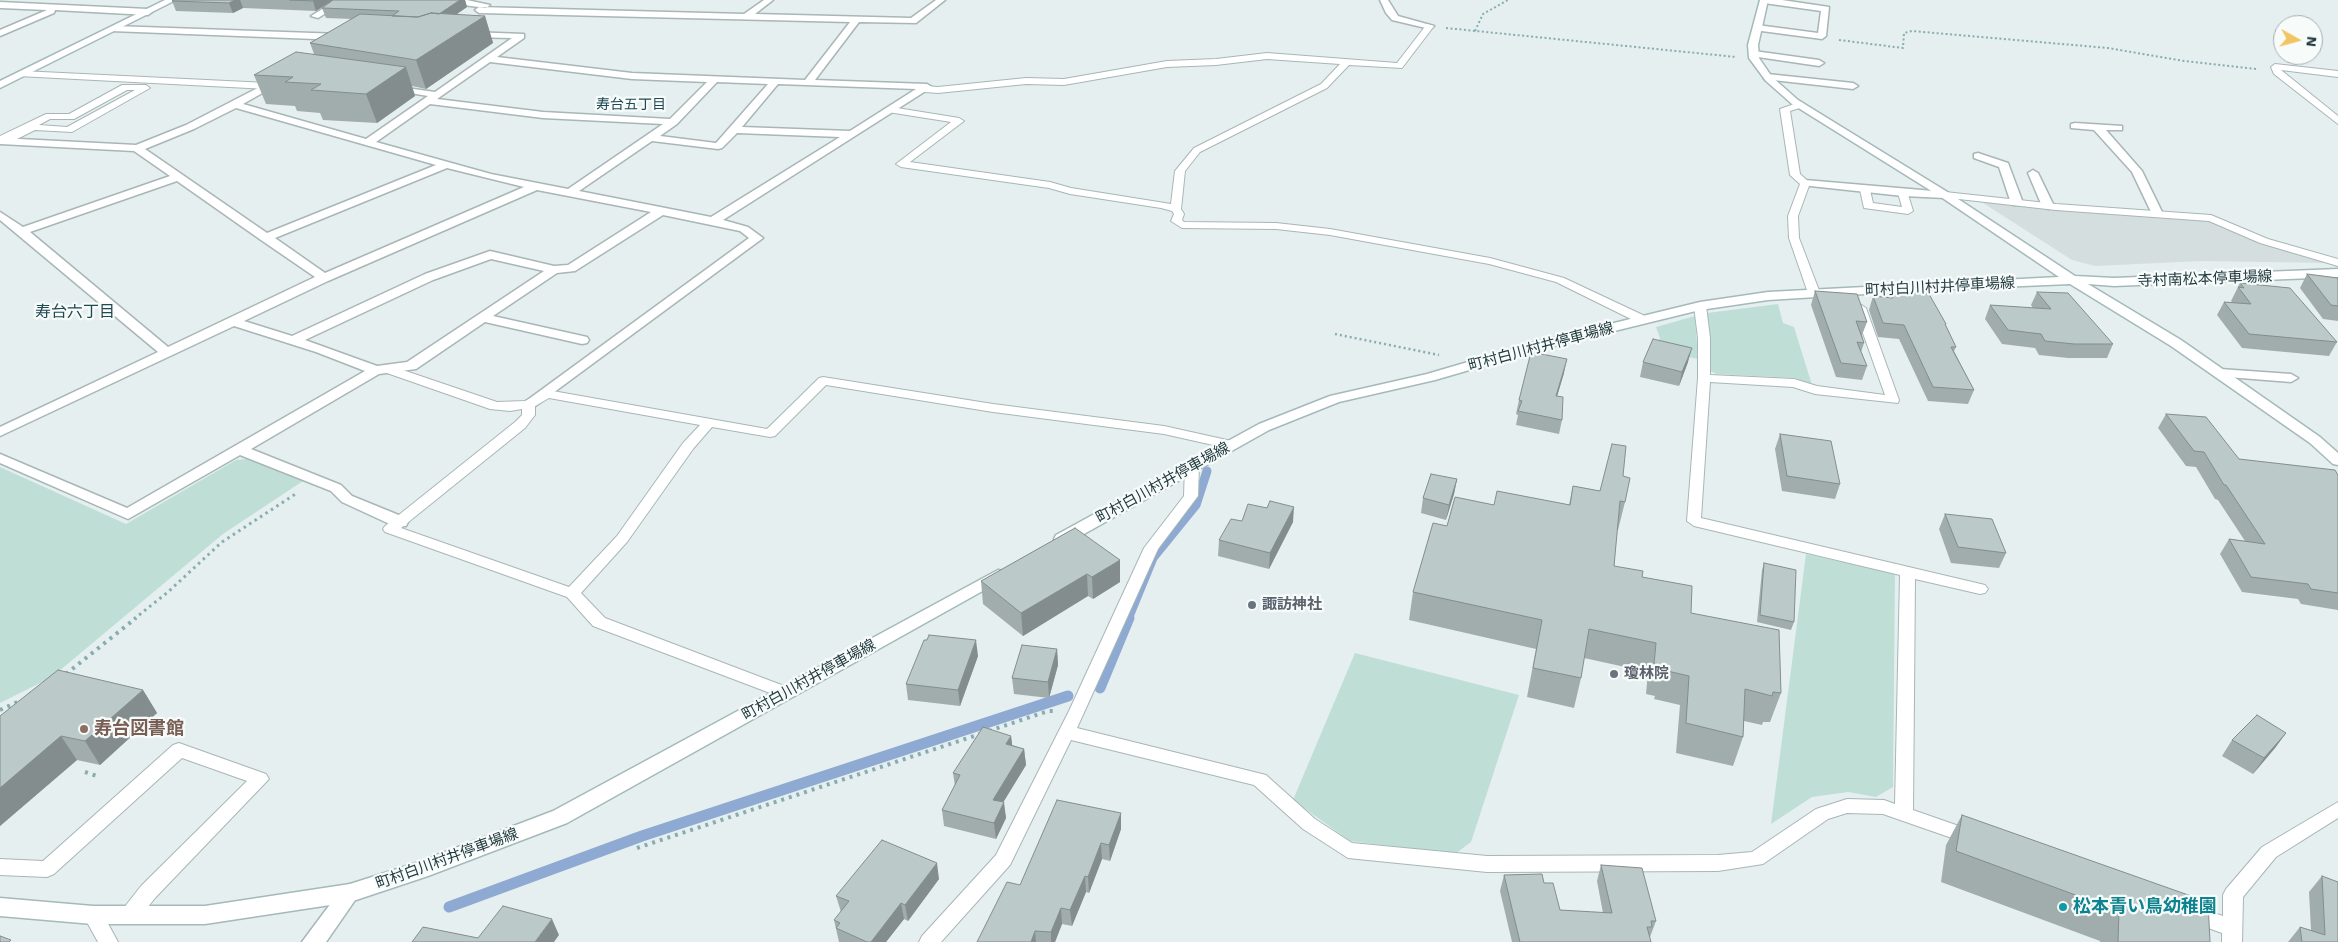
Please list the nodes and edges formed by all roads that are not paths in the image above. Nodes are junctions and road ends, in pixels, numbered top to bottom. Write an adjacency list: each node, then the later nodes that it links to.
1 (74, 0): 11 (street)
2 (172, 0): 12 (street)
3 (343, 0): 13 (street)
4 (448, 0): 10 (street)
5 (769, 0): 14 (street)
6 (941, 0): 15 (street)
7 (1384, 0): 16 (street)
8 (1764, 0): 17 (street); 17 (street)
9 (0, 5): 11 (street)
10 (483, 7): 14 (street)
11 (55, 9): 12 (street); 19 (street)
12 (148, 12): 18 (street)
13 (315, 16)
14 (747, 16): 15 (street)
15 (856, 20): 32 (street)
16 (1430, 26): 24 (lane)
17 (1757, 28): 22 (street)
18 (114, 29): 21 (street); 26 (street)
19 (0, 33)
20 (465, 35): 23 (street)
21 (333, 47)
22 (1754, 56): 25 (street); 29 (street)
23 (489, 59): 30 (street); 38 (street)
24 (1348, 62): 37 (lane); 66 (lane)
25 (1819, 63)
26 (21, 74): 33 (street); 34 (lane)
27 (2338, 74): 44 (lane)
28 (284, 76): 34 (street)
29 (1767, 77): 36 (street); 41 (street)
30 (714, 80): 31 (street); 43 (street)
31 (776, 81): 32 (street); 48 (street)
32 (808, 82): 37 (street)
33 (0, 84)
34 (268, 86): 40 (street)
35 (380, 86): 38 (street)
36 (1854, 86)
37 (925, 89): 42 (street)
38 (438, 95): 39 (street)
39 (428, 102): 43 (street); 52 (street)
40 (235, 105): 52 (street); 53 (street)
41 (1800, 105): 58 (lane); 63 (street)
42 (890, 110): 49 (street); 66 (lane)
43 (673, 122): 50 (street)
44 (2338, 122)
45 (2075, 126): 46 (street)
46 (2097, 127): 47 (street); 68 (street)
47 (2118, 128)
48 (734, 130): 49 (street); 50 (street)
49 (852, 134): 70 (street)
50 (652, 138): 61 (street)
51 (2, 141): 51 (lane); 53 (street)
52 (369, 142): 55 (street)
53 (137, 148): 57 (street)
54 (1978, 156): 64 (street)
55 (446, 165): 59 (street); 72 (street)
56 (2033, 173): 65 (street)
57 (177, 177): 71 (street); 72 (street)
58 (1805, 183): 60 (street); 79 (lane)
59 (536, 186): 61 (street); 76 (street)
60 (1865, 190): 62 (street); 62 (lane)
61 (570, 192): 67 (street)
62 (1903, 193): 63 (street)
63 (1945, 195): 64 (lane); 77 (street)
64 (2017, 203): 65 (lane)
65 (2048, 206): 68 (lane)
66 (1176, 209): 82 (lane)
67 (661, 211): 70 (street); 74 (street)
68 (2157, 214): 73 (lane)
69 (0, 216): 71 (street)
70 (713, 221): 91 (street)
71 (22, 231): 86 (street)
72 (265, 238): 76 (street)
73 (2338, 263)
74 (554, 270): 81 (street); 84 (street)
75 (2338, 273): 77 (street, 寺村南松本停車場線)
76 (324, 278): 83 (street)
77 (2072, 280): 78 (street, 町村白川村井停車場線); 88 (street)
78 (1854, 291): 79 (street, 町村白川村井停車場線); 89 (lane)
79 (1814, 294): 80 (street, 町村白川村井停車場線)
80 (1700, 306): 82 (street, 町村白川村井停車場線); 89 (lane)
81 (483, 318): 85 (street); 87 (street)
82 (1643, 320): 94 (street, 町村白川村井停車場線)
83 (232, 321): 84 (street); 86 (street)
84 (294, 340): 87 (street)
85 (582, 340)
86 (166, 352): 93 (street)
87 (382, 369): 91 (lane); 95 (street)
88 (2220, 373): 90 (street); 97 (street)
89 (1704, 378): 102 (lane)
90 (2291, 378)
91 (529, 404): 92 (lane); 99 (lane)
92 (709, 422): 94 (lane); 104 (lane)
93 (0, 432)
94 (1231, 445): 98 (street, 町村白川村井停車場線)
95 (241, 450): 96 (street); 99 (street)
96 (0, 458)
97 (2338, 461)
98 (1192, 466): 100 (street, 町村白川村井停車場線); 106 (lane)
99 (400, 522): 104 (lane)
100 (1045, 548)
101 (1011, 568): 105 (street, 町村白川村井停車場線)
102 (1908, 573): 103 (lane); 108 (lane)
103 (1980, 589)
104 (572, 593): 105 (lane)
105 (786, 694): 111 (street, 町村白川村井停車場線)
106 (1067, 732): 108 (lane); 119 (lane)
107 (2338, 809): 116 (lane)
108 (1904, 814): 109 (lane)
109 (1988, 843)
110 (0, 867): 115 (lane)
111 (350, 893): 115 (street, 町村白川村井停車場線); 118 (street)
112 (0, 907): 114 (street, 町村白川村井停車場線)
113 (2176, 908): 116 (lane)
114 (93, 915): 115 (street, 町村白川村井停車場線); 117 (lane)
115 (130, 915)
116 (2232, 935)
117 (108, 942)
118 (313, 942)
119 (930, 942)

